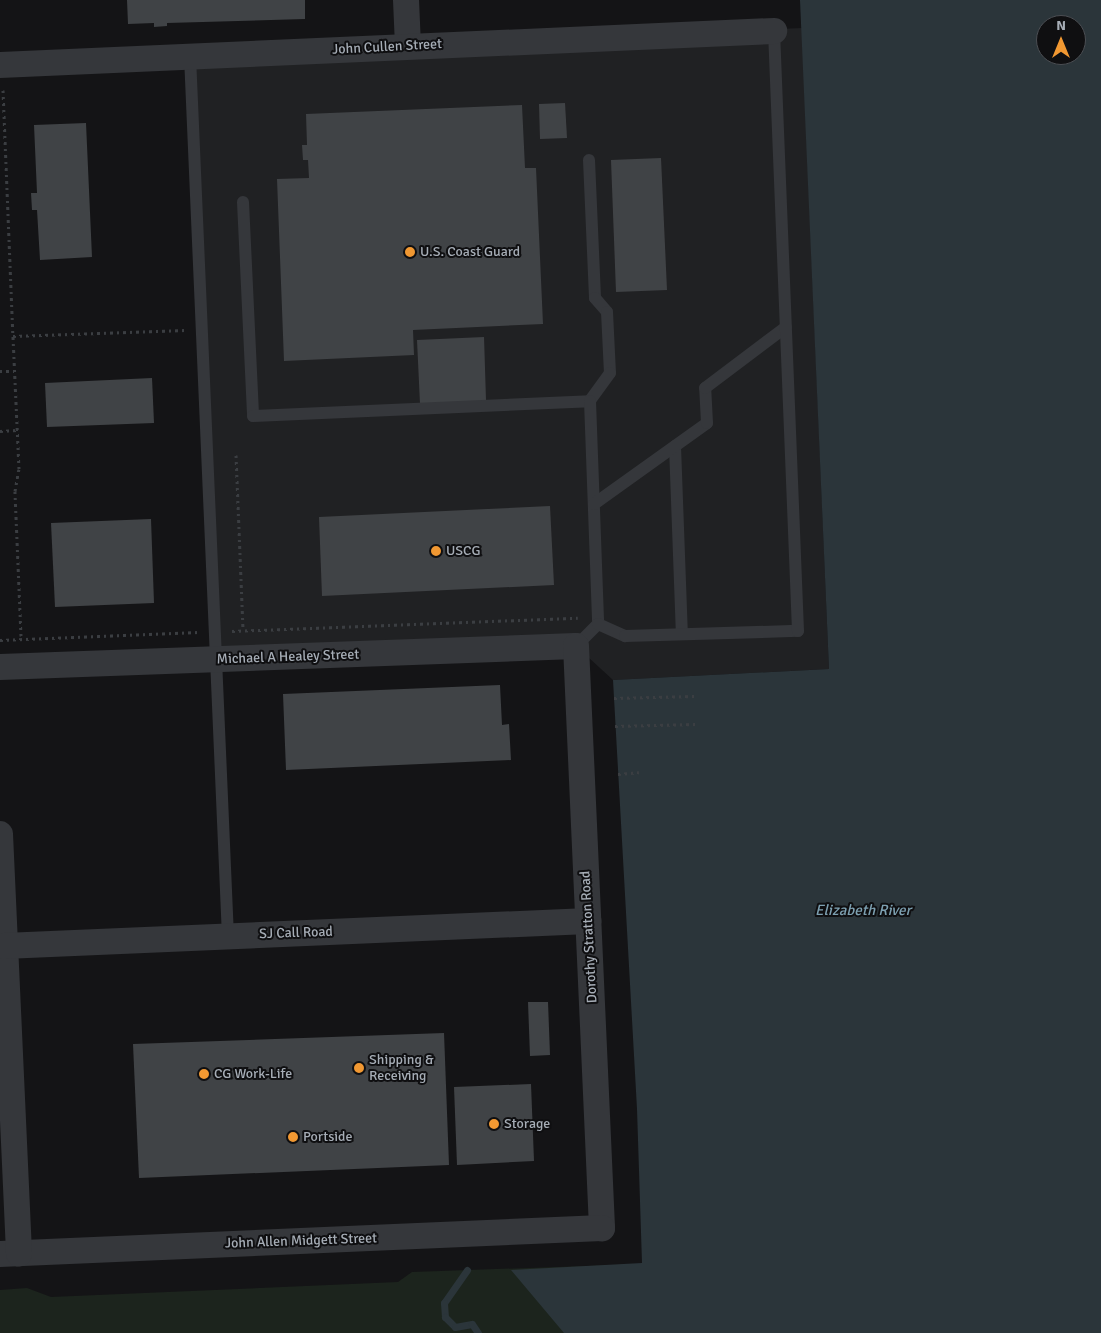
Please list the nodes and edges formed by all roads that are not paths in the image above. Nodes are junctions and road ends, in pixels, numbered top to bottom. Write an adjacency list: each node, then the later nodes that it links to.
1 (406, 0): 3 (street)
2 (774, 31): 3 (street, John Cullen Street); 8 (lane)
3 (408, 45): 4 (street, John Cullen Street)
4 (190, 56): 5 (street, John Cullen Street); 15 (lane)
5 (1, 77)
6 (588, 160): 9 (lane)
7 (242, 202): 9 (lane)
8 (786, 327): 10 (lane); 13 (lane)
9 (590, 401): 11 (lane)
10 (675, 446): 11 (lane); 13 (lane)
11 (594, 504): 12 (lane)
12 (598, 620): 13 (lane); 14 (lane)
13 (682, 634)
14 (576, 646): 15 (street, Michael A Healey Street); 18 (street, Dorothy Stratton Road)
15 (217, 660): 16 (street, Michael A Healey Street); 19 (lane)
16 (0, 668)
17 (0, 834): 20 (street)
18 (588, 921): 19 (street, SJ Call Road); 21 (street, Dorothy Stratton Road)
19 (228, 936): 20 (street, SJ Call Road)
20 (4, 946): 22 (street)
21 (602, 1228): 22 (street, John Allen Midgett Street)
22 (9, 1254)

